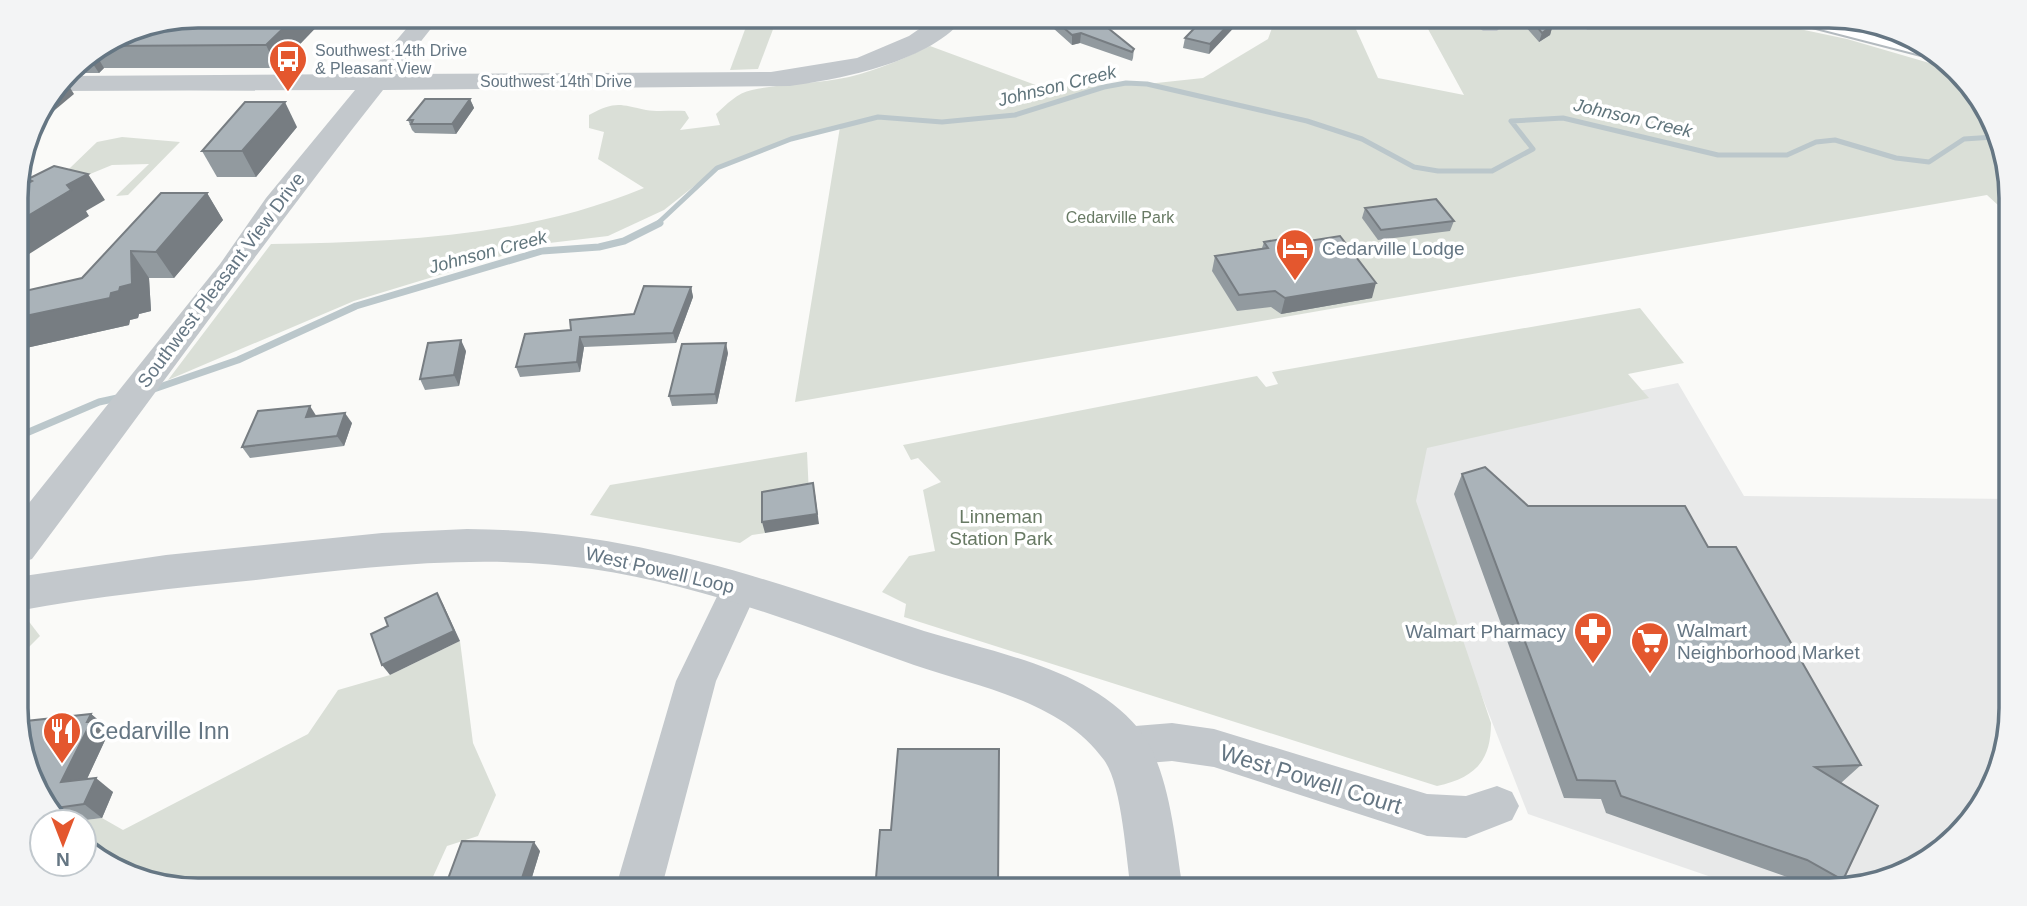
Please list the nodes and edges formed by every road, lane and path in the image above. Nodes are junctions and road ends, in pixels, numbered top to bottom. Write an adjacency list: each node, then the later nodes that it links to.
1 (419, 28): 5 (street, Southwest Pleasant View Drive)
2 (937, 28): 5 (street, Southwest 14th Drive)
3 (1851, 30): 4 (main road)
4 (1885, 38)
5 (374, 82): 6 (street, Southwest 14th Drive); 7 (street, Southwest Pleasant View Drive)
6 (72, 84)
7 (28, 533)
8 (739, 589): 9 (street, West Powell Loop); 10 (street, West Powell Loop); 12 (street)
9 (28, 592)
10 (1123, 746): 11 (street, West Powell Court); 13 (street, West Powell Loop)
11 (1497, 806)
12 (641, 878)
13 (1155, 878)

